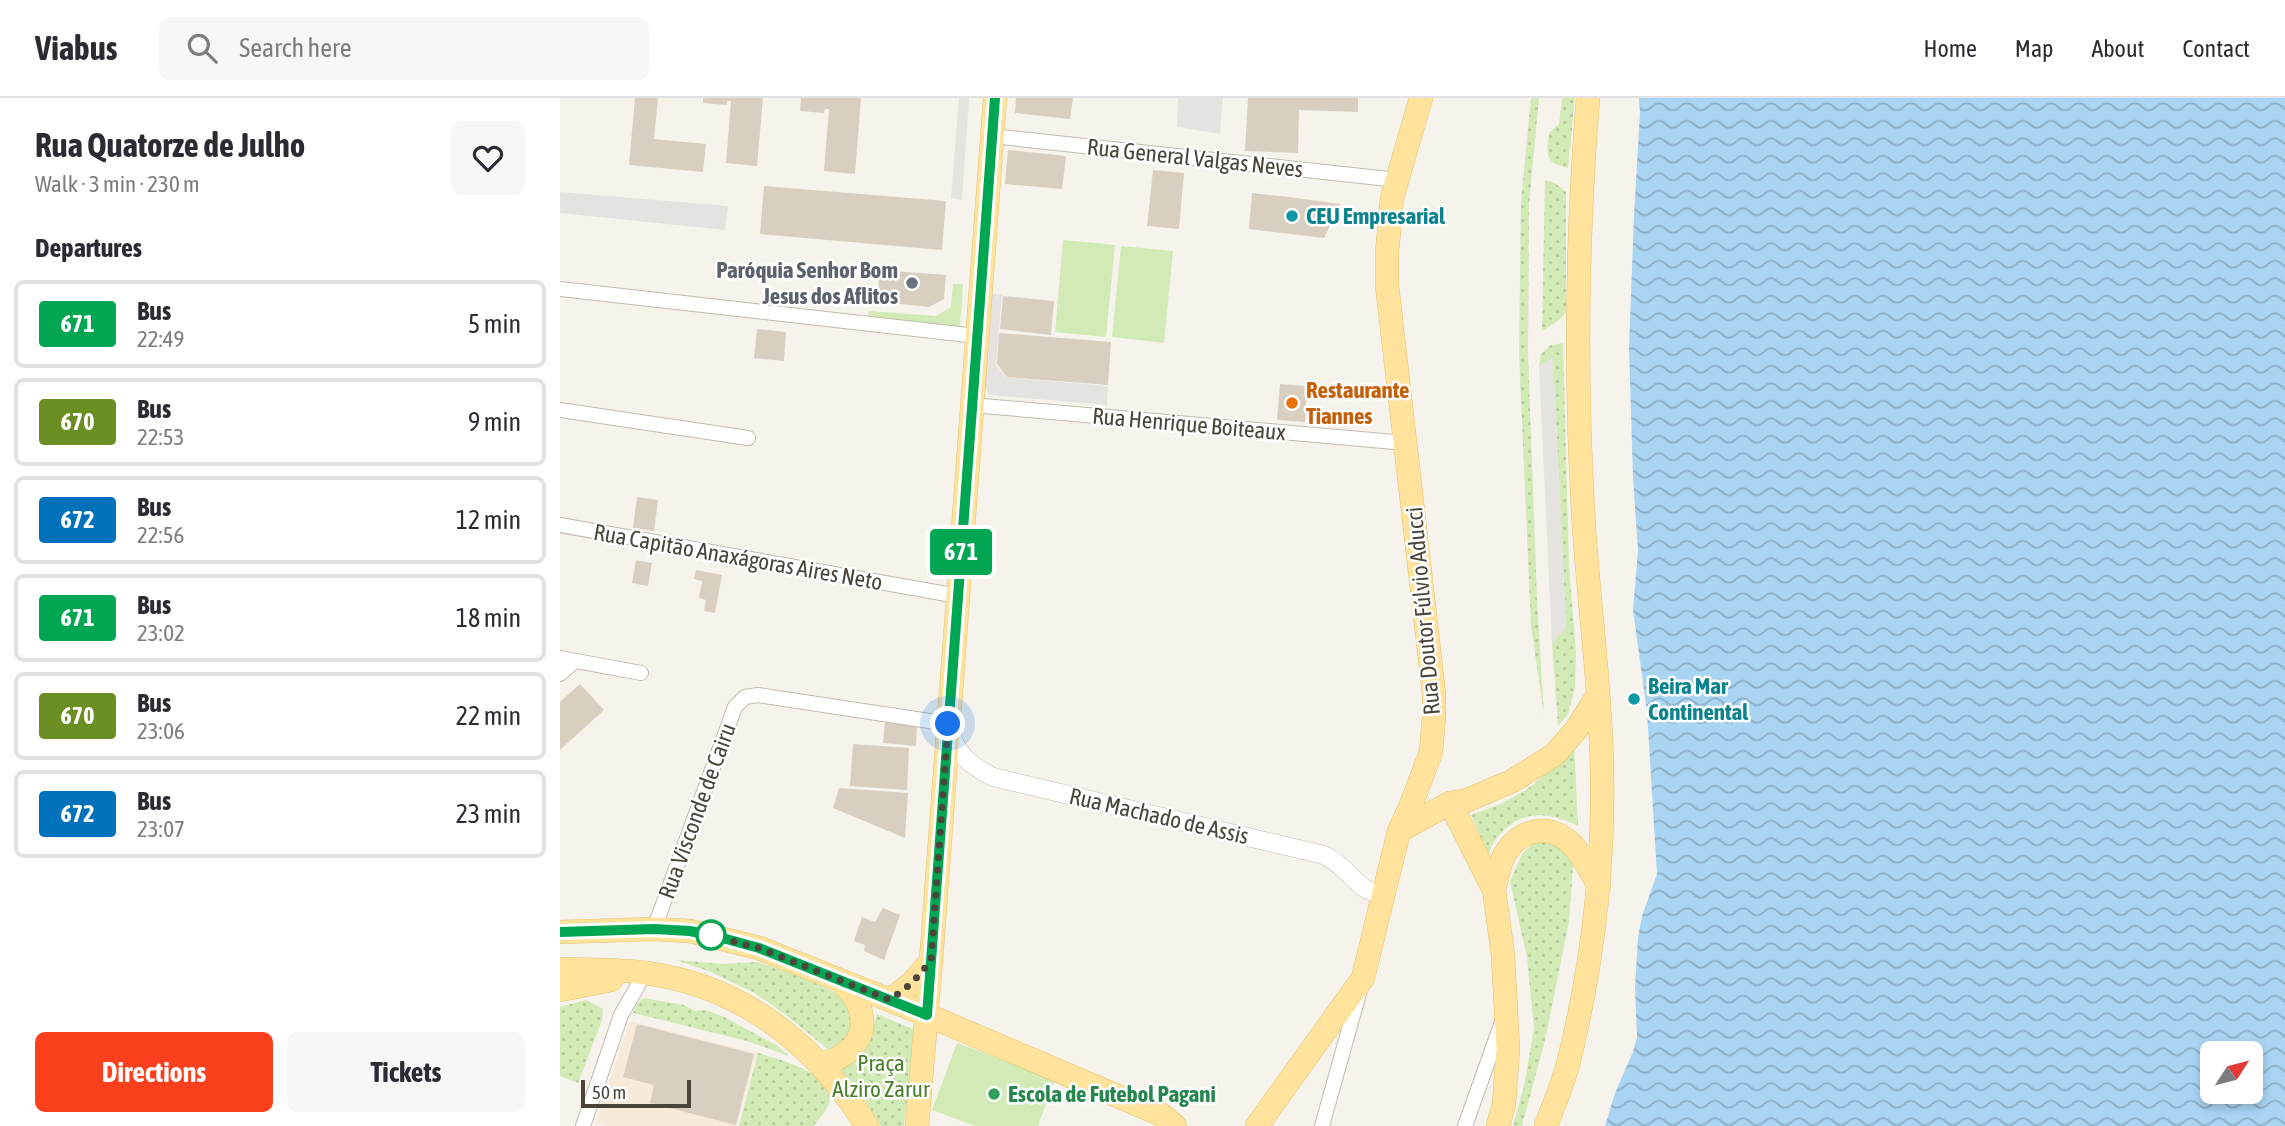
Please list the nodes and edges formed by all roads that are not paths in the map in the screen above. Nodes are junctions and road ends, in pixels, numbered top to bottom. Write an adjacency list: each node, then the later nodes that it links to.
1 (995, 98): 4 (main road)
2 (1421, 98): 5 (main road, Rua Doutor Fúlvio Aducci)
3 (1588, 98): 17 (main road)
4 (992, 136): 5 (street, Rua General Valgas Neves); 7 (main road)
5 (1398, 180): 11 (main road, Rua Doutor Fúlvio Aducci)
6 (560, 289): 7 (street)
7 (977, 336): 8 (main road)
8 (972, 405): 11 (street, Rua Henrique Boiteaux); 13 (main road)
9 (560, 410): 10 (street)
10 (748, 438)
11 (1406, 443): 20 (main road, Rua Doutor Fúlvio Aducci)
12 (560, 525): 13 (street, Rua Capitão Anaxágoras Aires Neto)
13 (958, 596): 18 (main road)
14 (567, 659): 15 (street); 16 (street)
15 (641, 673)
16 (560, 674)
17 (1598, 695): 19 (main road); 21 (main road)
18 (948, 724): 23 (street, Rua Machado de Assis); 24 (street, Rua Visconde de Cairu); 26 (main road)
19 (1450, 803): 20 (main road); 22 (main road)
20 (1399, 831): 23 (main road, Rua Doutor Fúlvio Aducci)
21 (1599, 886): 22 (main road); 45 (main road)
22 (1494, 890): 33 (main road)
23 (1384, 892): 29 (main road, Rua Doutor Fúlvio Aducci)
24 (654, 929): 25 (main road); 30 (main road)
25 (560, 932)
26 (931, 961): 32 (main road); 34 (main road)
27 (560, 969): 28 (main road)
28 (646, 973): 31 (main road); 35 (main road); 36 (street)
29 (1363, 978): 41 (main road, Rua Doutor Fúlvio Aducci); 42 (street)
30 (840, 980): 32 (main road); 35 (main road)
31 (560, 990)
32 (890, 1000): 34 (main road)
33 (1507, 1008): 43 (street); 44 (main road)
34 (923, 1013): 38 (main road); 39 (main road); 40 (main road)
35 (819, 1064): 37 (main road)
36 (583, 1126)
37 (867, 1126)
38 (908, 1126)
39 (917, 1126)
40 (1175, 1126)
41 (1256, 1126)
42 (1322, 1126)
43 (1465, 1126)
44 (1498, 1126)
45 (1546, 1126)

